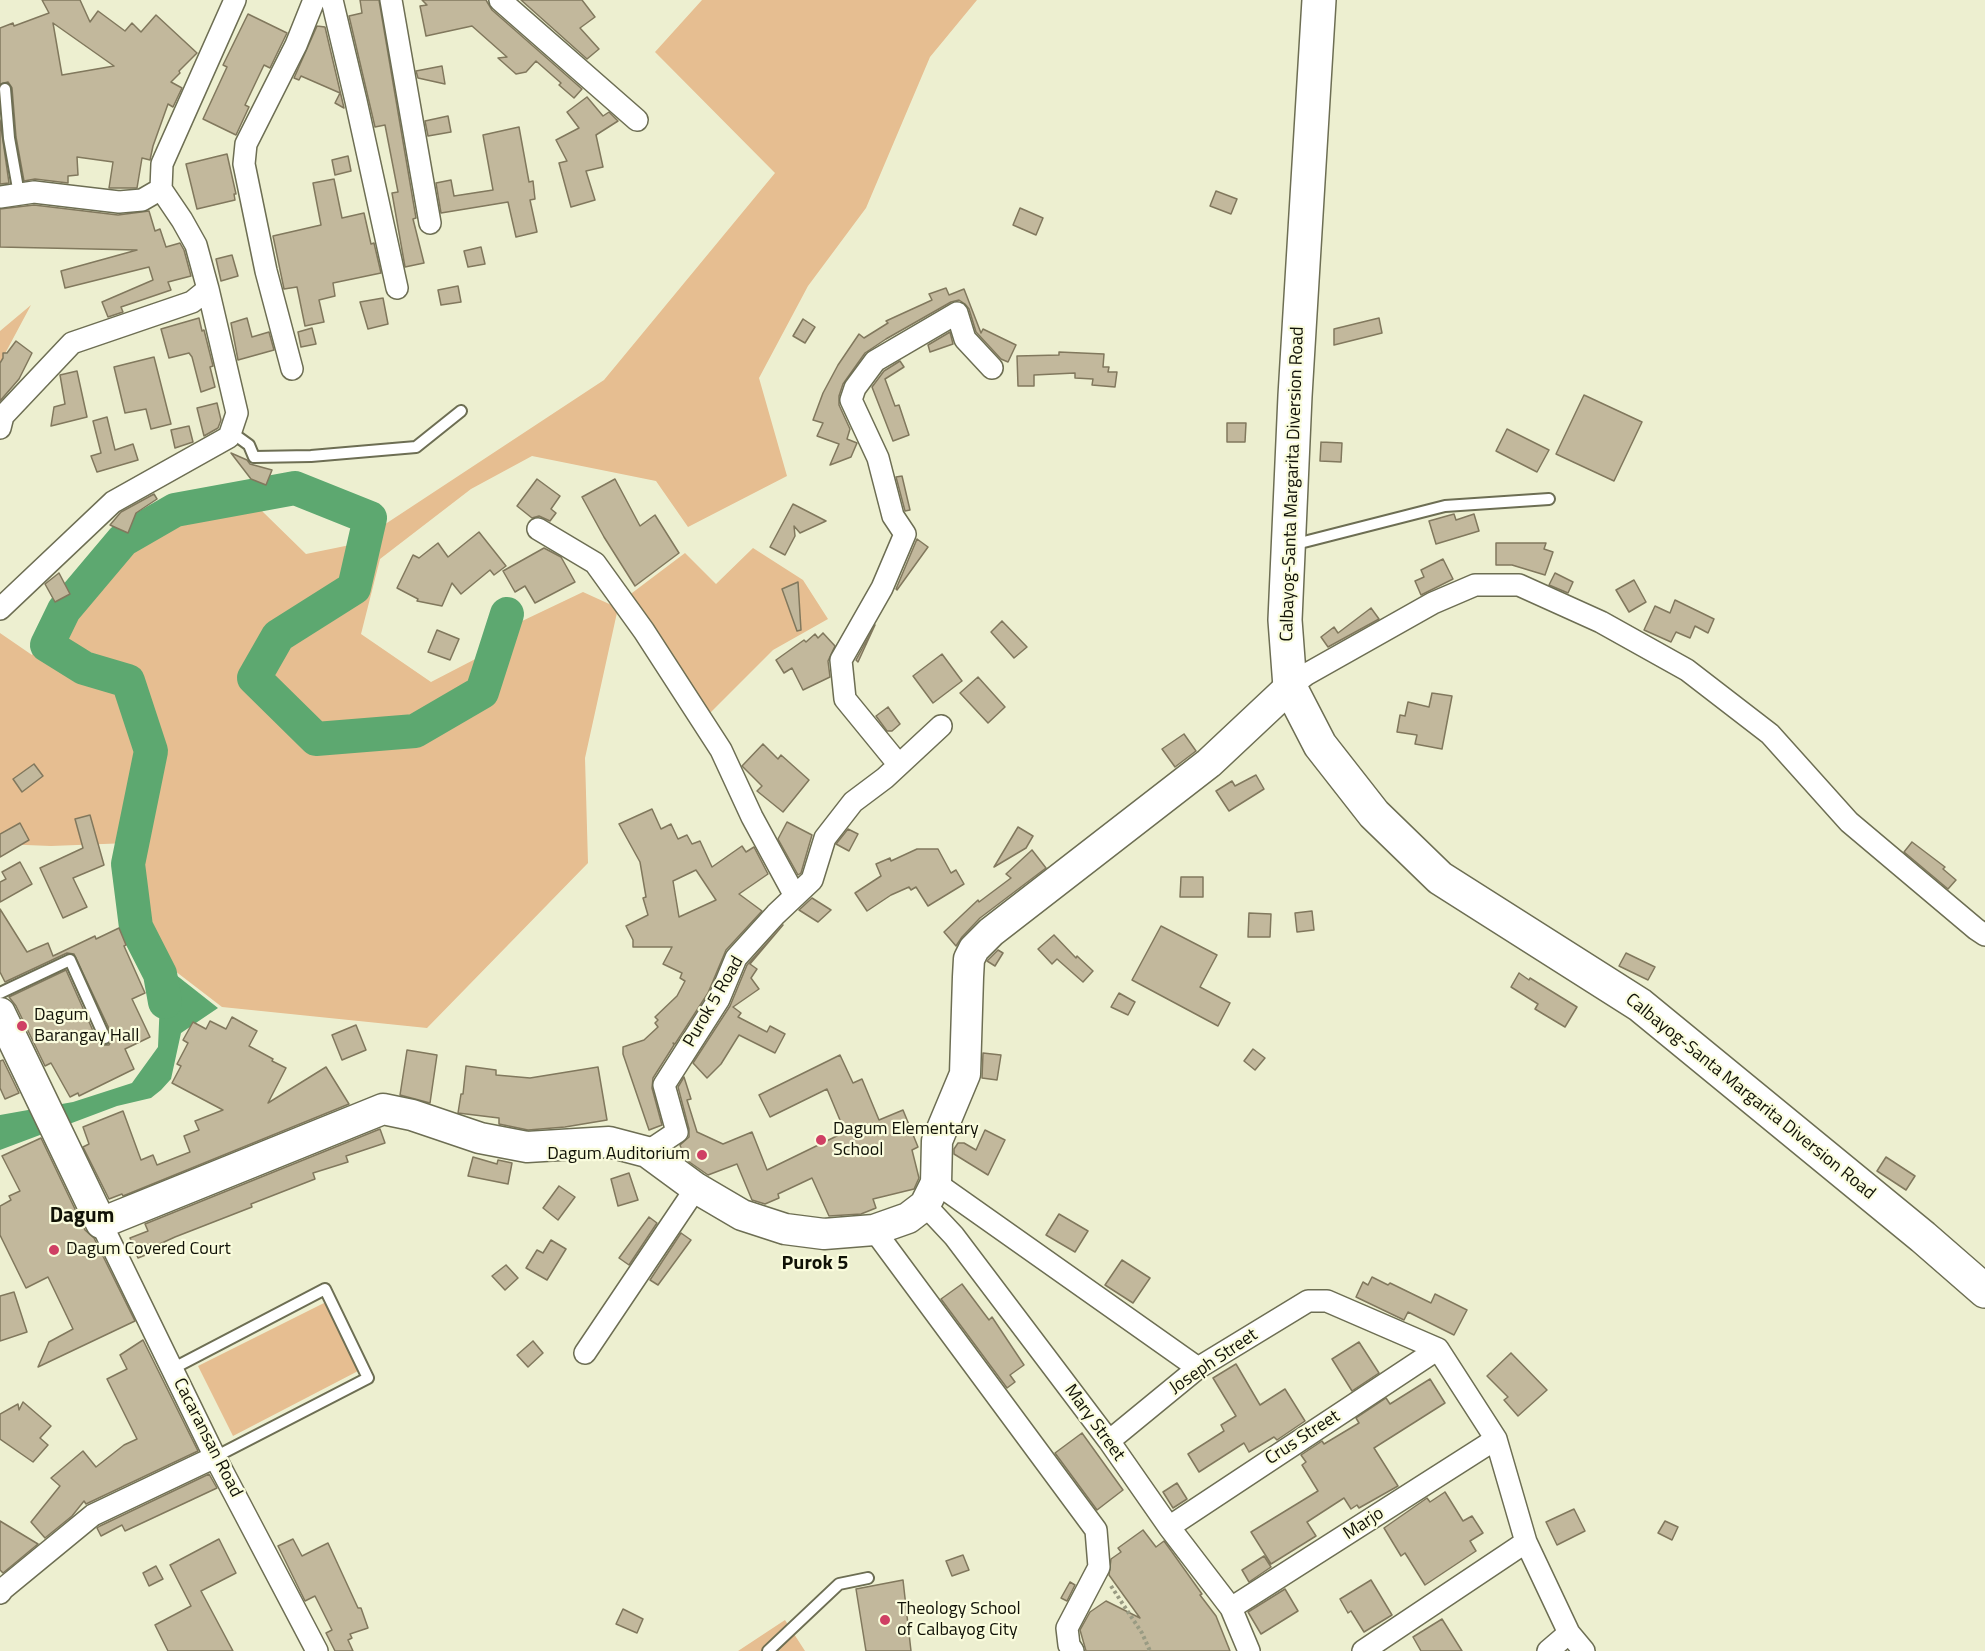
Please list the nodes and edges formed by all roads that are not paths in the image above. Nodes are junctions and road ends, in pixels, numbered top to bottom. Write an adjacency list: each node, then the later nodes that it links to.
1 (235, 0): 9 (street)
2 (314, 0): 15 (street)
3 (332, 0): 12 (street)
4 (391, 0): 11 (street)
5 (500, 0): 8 (street)
6 (1319, 0): 21 (highway, Calbayog-Santa Margarita Diversion Road)
7 (6, 89): 10 (lane)
8 (637, 120)
9 (161, 189): 10 (street); 13 (street)
10 (10, 196)
11 (430, 223)
12 (397, 288)
13 (208, 289): 17 (street); 18 (street)
14 (992, 368): 25 (street)
15 (292, 369)
16 (461, 411): 18 (lane)
17 (0, 428)
18 (231, 432): 22 (street)
19 (1549, 499): 21 (lane)
20 (538, 529): 26 (street)
21 (1288, 546): 23 (highway, Calbayog-Santa Margarita Diversion Road)
22 (0, 609)
23 (1290, 687): 27 (street); 33 (street); 36 (highway, Calbayog-Santa Margarita Diversion Road)
24 (941, 726): 25 (street, Purok 5 Road)
25 (899, 765): 26 (street, Purok 5 Road)
26 (795, 896): 31 (street, Purok 5 Road)
27 (1985, 934)
28 (0, 993): 30 (lane)
29 (0, 1013): 34 (street)
30 (105, 1038)
31 (647, 1152): 32 (street); 34 (street)
32 (696, 1188): 35 (street); 38 (street)
33 (930, 1194): 35 (street); 39 (street); 42 (street, Mary Street)
34 (101, 1223): 40 (street, Cacaransan Road)
35 (874, 1230): 52 (street)
36 (1985, 1291)
37 (1438, 1349): 39 (street, Joseph Street); 41 (street); 44 (street, Crus Street)
38 (585, 1353)
39 (1198, 1368): 42 (street, Joseph Street)
40 (172, 1369): 43 (street, Cacaransan Road); 43 (lane)
41 (1496, 1439): 45 (street); 48 (street, Marjo)
42 (1109, 1441): 44 (street, Mary Street)
43 (215, 1457): 47 (street); 50 (street, Cacaransan Road)
44 (1168, 1527): 48 (street, Mary Street)
45 (1526, 1542): 49 (street); 54 (street)
46 (868, 1578): 51 (lane)
47 (0, 1593)
48 (1231, 1608): 53 (street, Mary Street)
49 (1569, 1633): 55 (street); 56 (street)
50 (317, 1651)
51 (768, 1651)
52 (1073, 1651)
53 (1249, 1651)
54 (1363, 1651)
55 (1548, 1651)
56 (1584, 1651)

